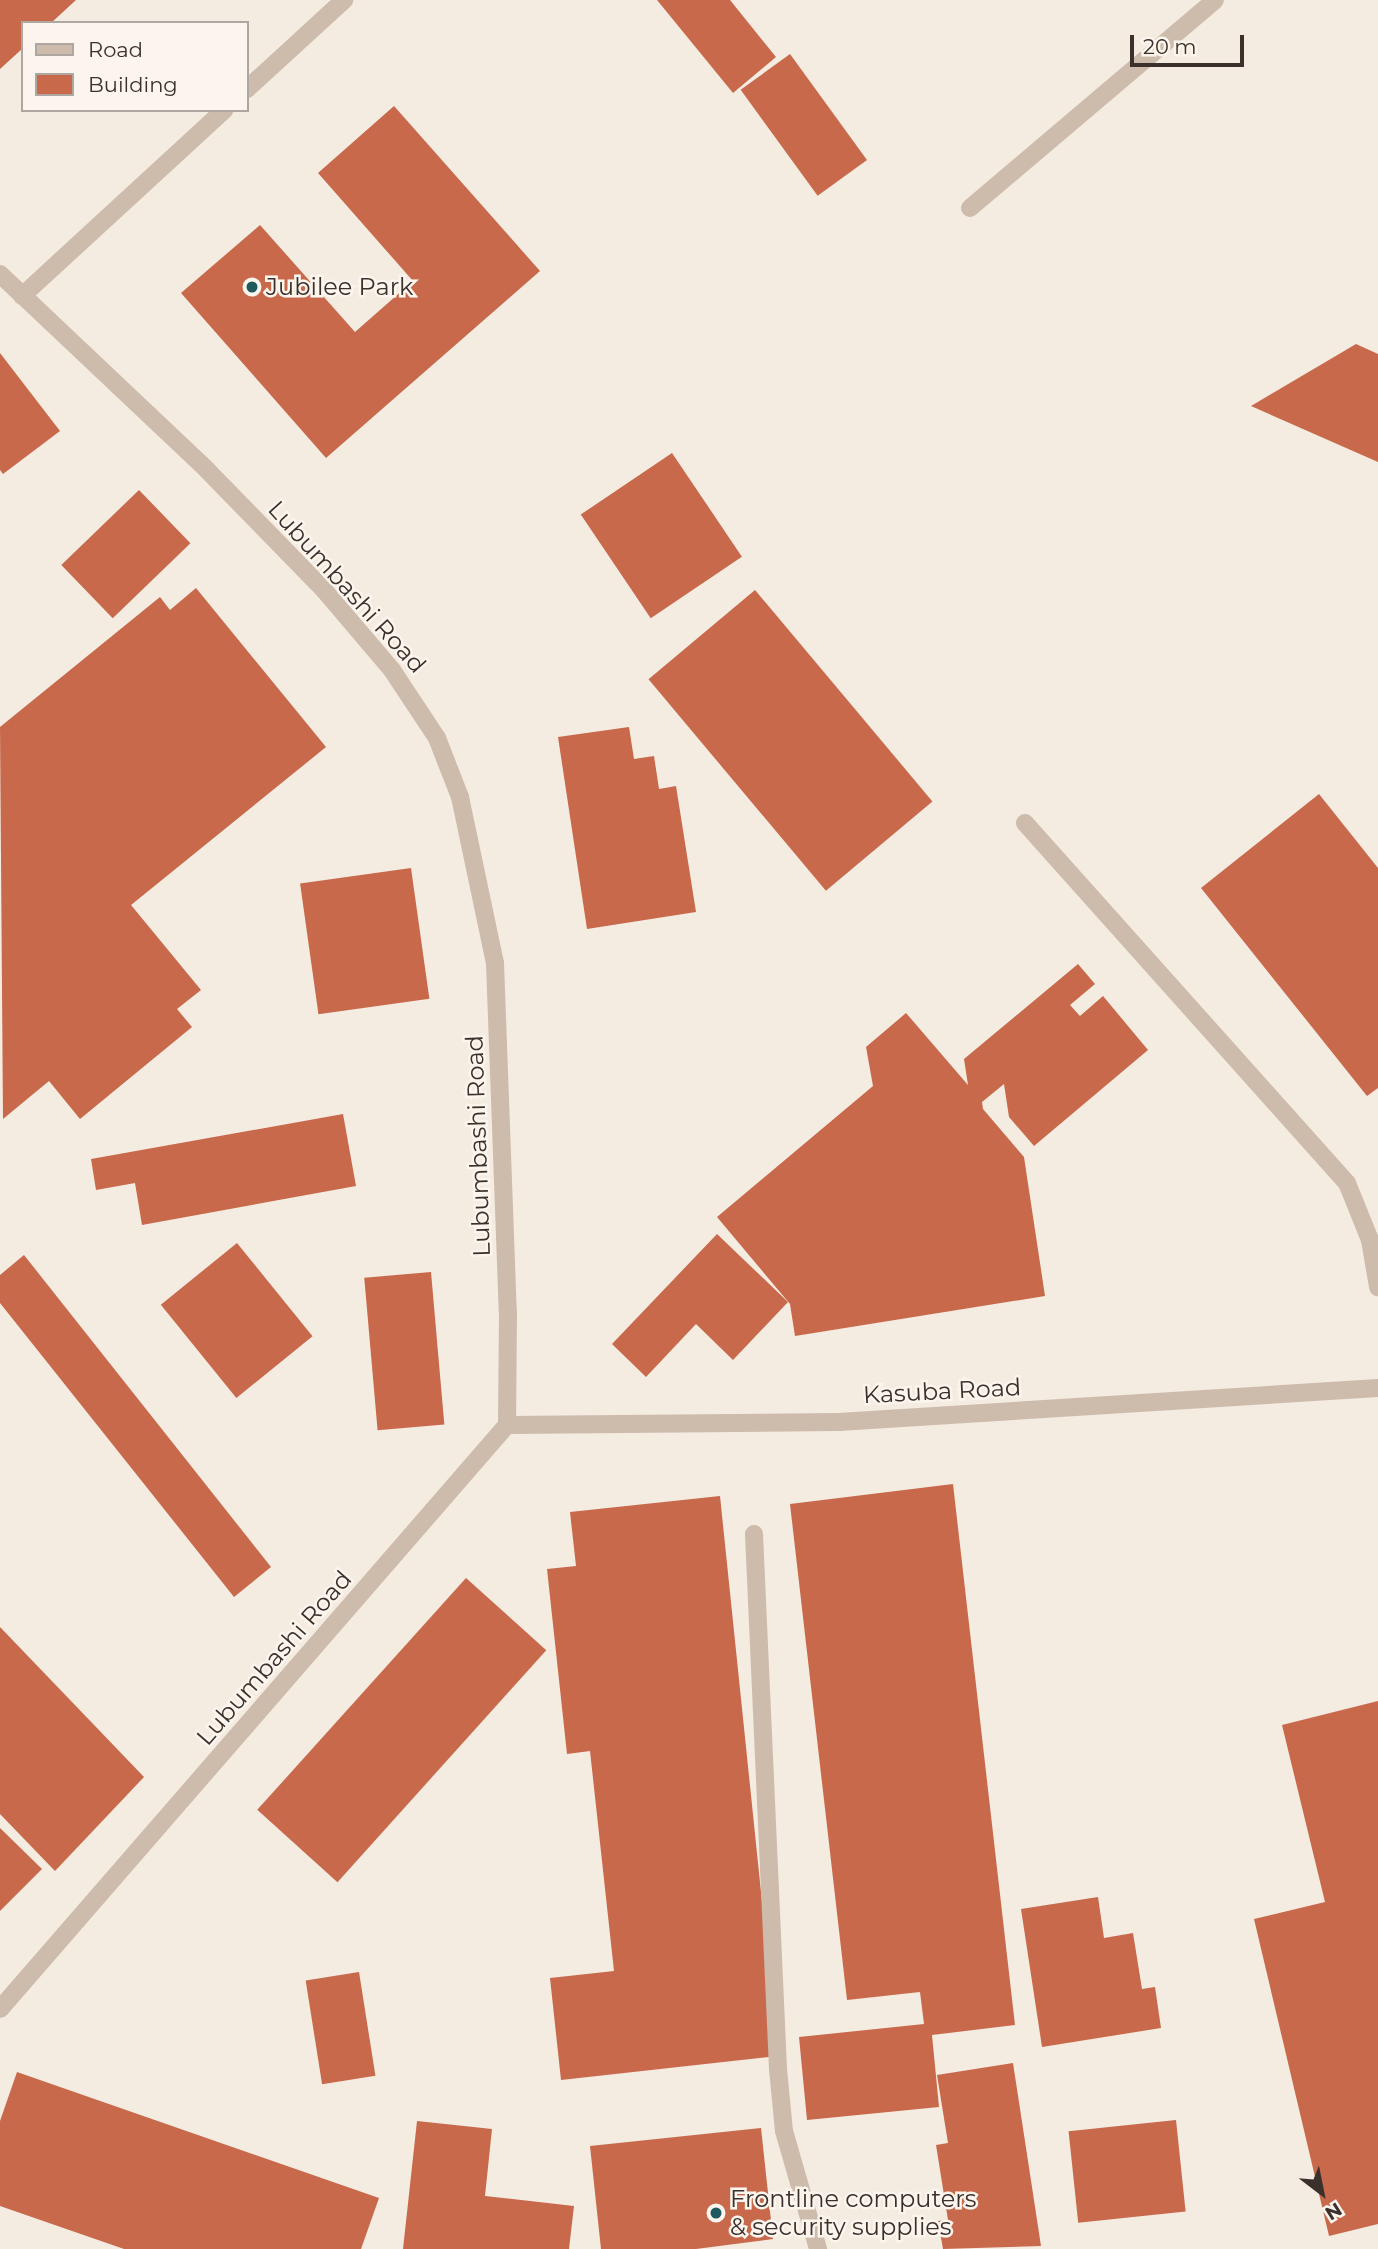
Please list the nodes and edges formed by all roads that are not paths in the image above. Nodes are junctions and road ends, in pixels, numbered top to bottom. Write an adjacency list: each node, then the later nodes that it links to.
1 (344, 0): 3 (street)
2 (1215, 0): 5 (street)
3 (248, 88)
4 (222, 112): 7 (street)
5 (970, 208)
6 (0, 274): 7 (street, Lubumbashi Road)
7 (22, 296): 11 (street, Lubumbashi Road)
8 (1025, 823): 9 (street)
9 (1378, 1287)
10 (1378, 1388): 11 (street, Kasuba Road)
11 (508, 1425): 13 (street, Lubumbashi Road)
12 (754, 1534): 14 (street)
13 (0, 2009)
14 (818, 2249)

